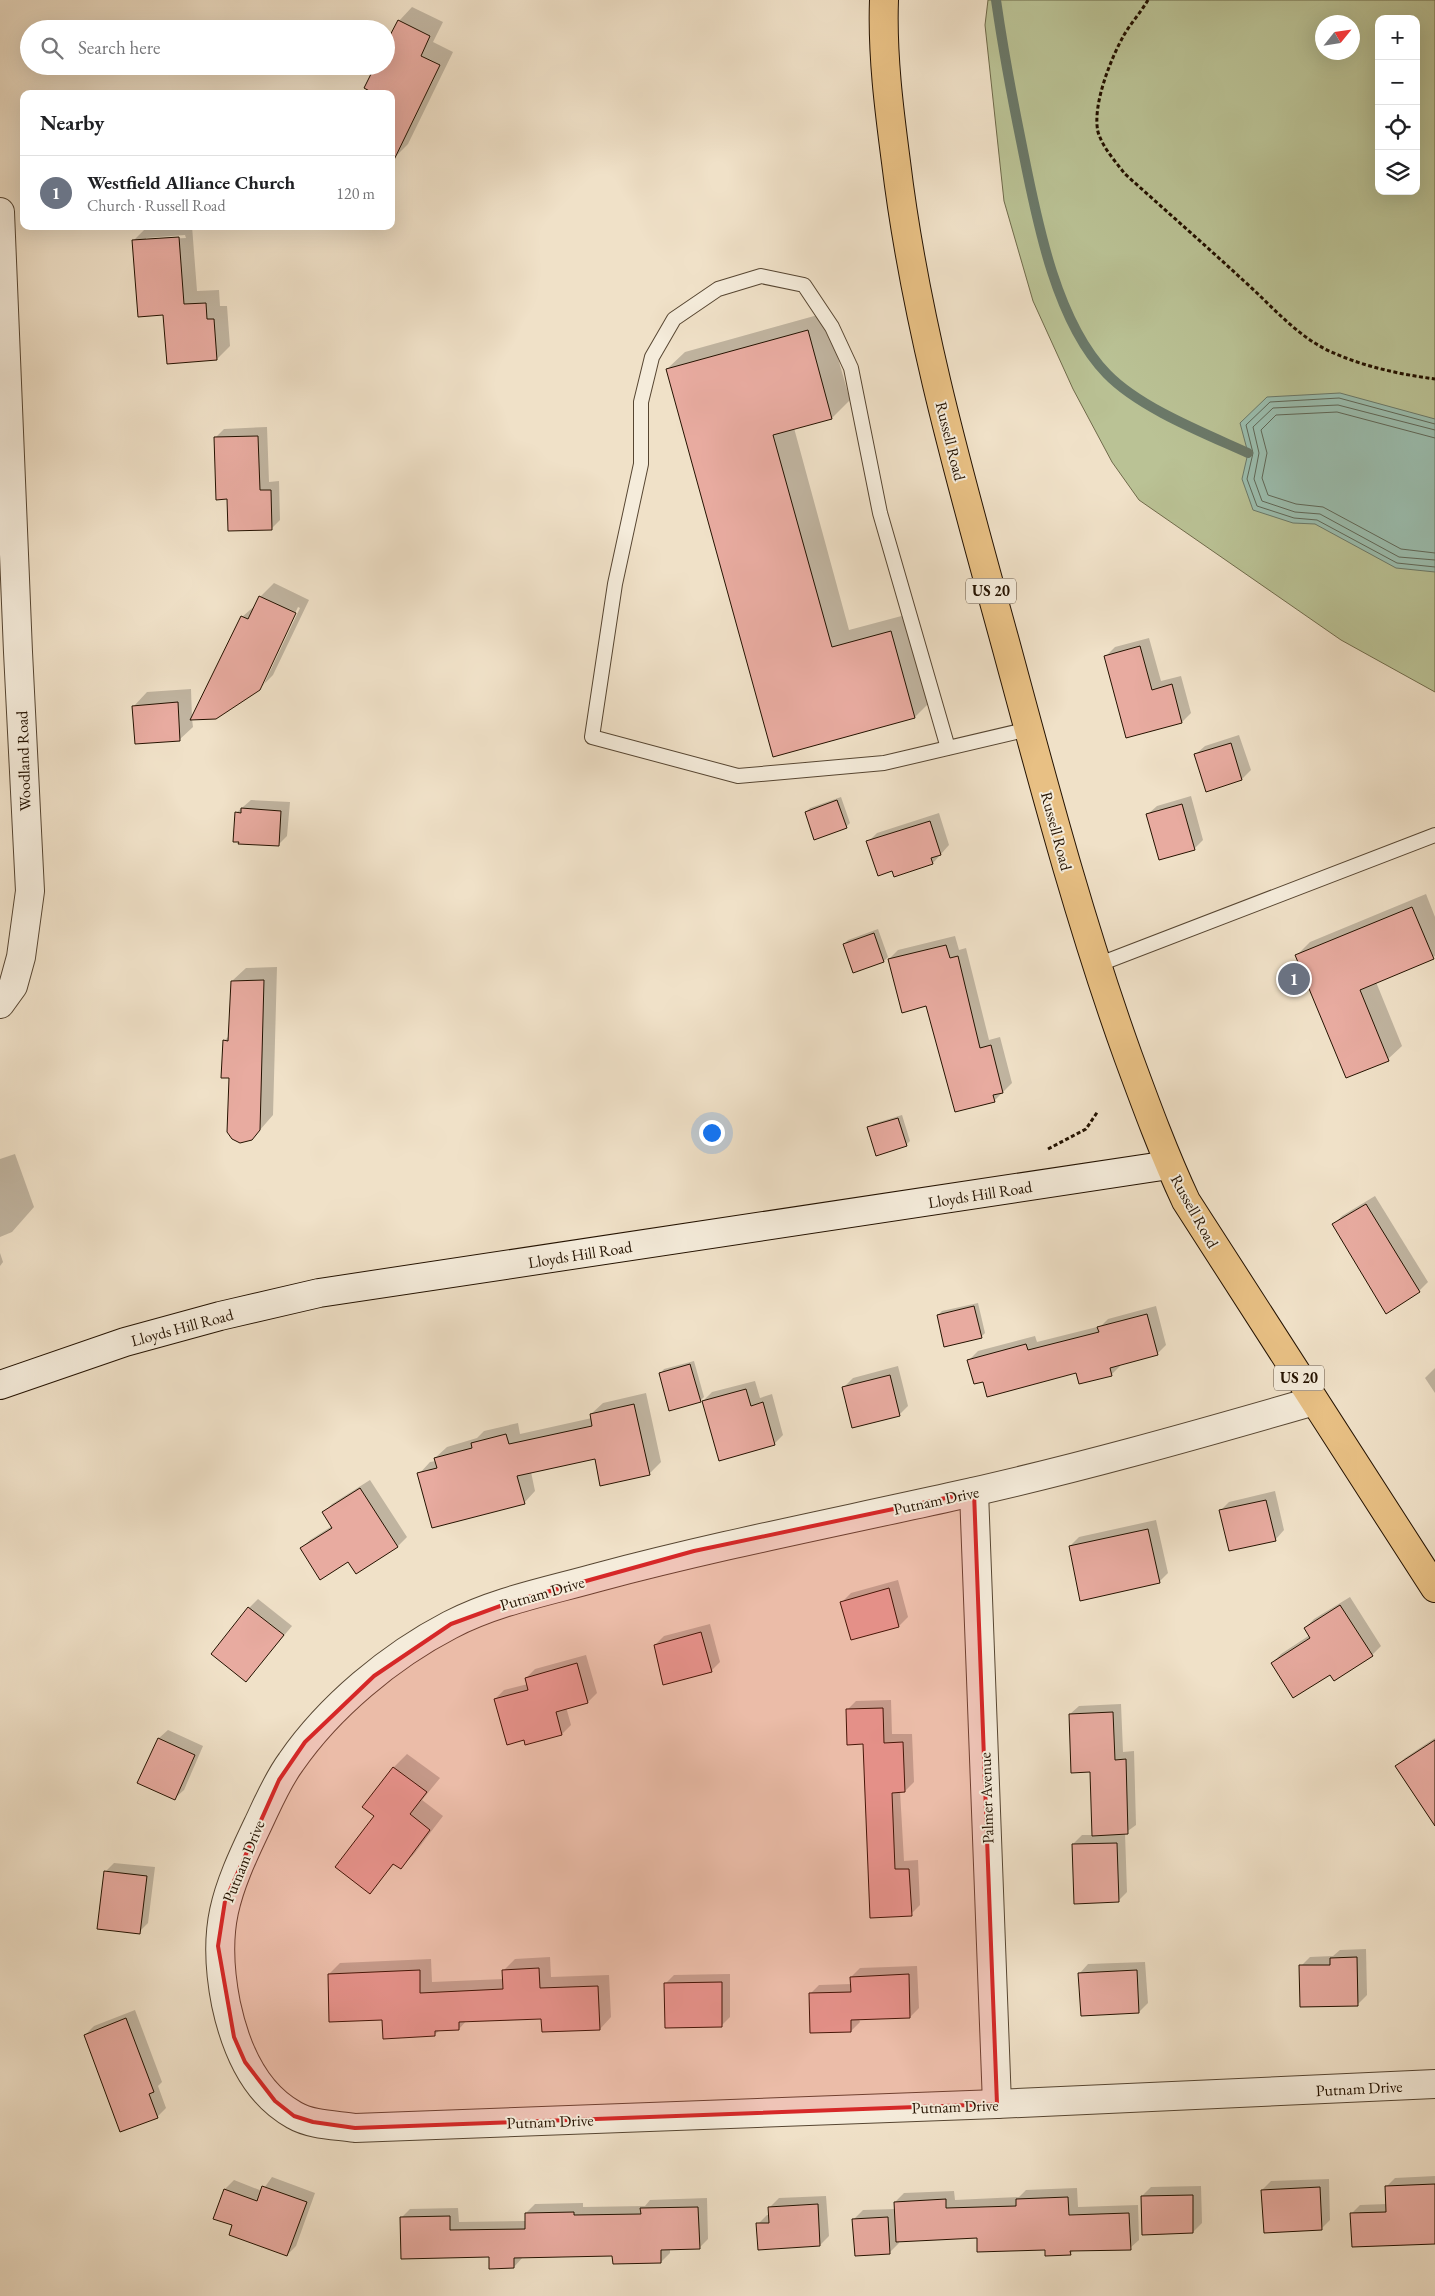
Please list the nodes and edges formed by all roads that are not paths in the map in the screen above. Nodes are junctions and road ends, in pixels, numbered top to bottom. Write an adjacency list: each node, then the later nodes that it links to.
1 (884, 0): 4 (main road, Russell Road / US 20)
2 (0, 212): 3 (street, Woodland Road)
3 (3, 350): 8 (street, Woodland Road)
4 (1029, 729): 5 (lane); 7 (main road, Russell Road / US 20)
5 (948, 748): 5 (lane)
6 (1435, 835): 7 (lane)
7 (1097, 965): 9 (main road, Russell Road / US 20)
8 (0, 1004)
9 (1169, 1165): 10 (street, Lloyds Hill Road); 11 (main road, Russell Road / US 20)
10 (0, 1385)
11 (1314, 1401): 12 (street, Putnam Drive); 13 (main road, Russell Road / US 20)
12 (974, 1492): 15 (street, Palmer Avenue); 15 (street, Putnam Drive)
13 (1435, 1588)
14 (1435, 2084): 15 (street, Putnam Drive)
15 (997, 2104)

